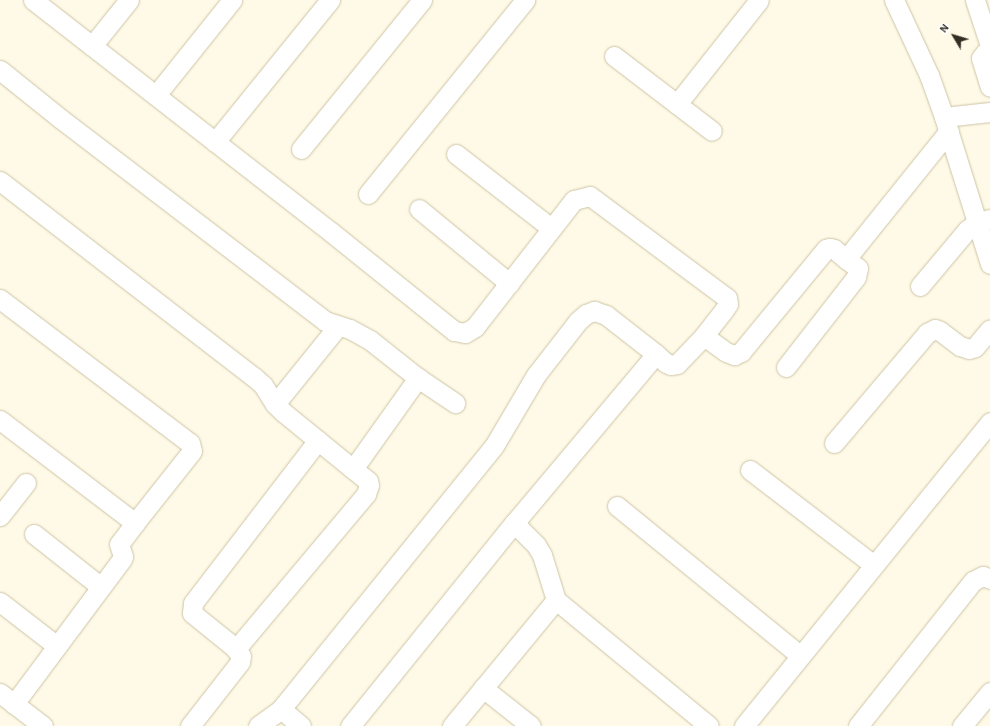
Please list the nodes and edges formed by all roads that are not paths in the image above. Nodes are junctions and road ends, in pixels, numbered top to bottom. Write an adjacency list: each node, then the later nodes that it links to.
1 (33, 0): 10 (street)
2 (129, 0): 10 (street)
3 (232, 0): 16 (street)
4 (330, 0): 21 (street)
5 (422, 0): 22 (street)
6 (525, 0): 25 (street)
7 (760, 0): 17 (street)
8 (894, 0): 19 (street)
9 (976, 0): 11 (street)
10 (92, 46): 16 (street)
11 (990, 46)
12 (990, 51): 15 (street)
13 (614, 56): 17 (street)
14 (0, 70): 34 (street)
15 (990, 87)
16 (156, 95): 21 (street)
17 (677, 104): 20 (street)
18 (990, 112): 19 (street)
19 (946, 124): 27 (street); 29 (street)
20 (712, 131)
21 (216, 142): 31 (street)
22 (301, 149)
23 (456, 154): 28 (street)
24 (0, 181): 41 (street)
25 (368, 194)
26 (419, 209): 31 (street)
27 (984, 220): 30 (street); 32 (street)
28 (551, 228): 31 (street); 36 (street)
29 (846, 259): 36 (street); 38 (street)
30 (990, 264)
31 (509, 283)
32 (920, 286)
33 (0, 299): 51 (street)
34 (338, 326): 39 (street); 41 (street)
35 (990, 329): 45 (street)
36 (704, 336): 37 (street)
37 (656, 354): 52 (street); 65 (street)
38 (786, 367)
39 (418, 378): 40 (street); 46 (street)
40 (455, 403)
41 (275, 404): 44 (street)
42 (0, 420): 51 (street)
43 (990, 422): 54 (street)
44 (318, 440): 46 (street); 60 (street)
45 (834, 443)
46 (353, 468): 60 (street)
47 (750, 470): 54 (street)
48 (26, 483): 50 (street)
49 (617, 506): 61 (street)
50 (0, 516)
51 (135, 523): 56 (street)
52 (514, 523): 57 (street); 70 (street)
53 (34, 534): 56 (street)
54 (874, 565): 61 (street)
55 (990, 579): 75 (street)
56 (101, 587): 59 (street)
57 (556, 600): 62 (street); 73 (street)
58 (0, 602): 59 (street)
59 (57, 646): 64 (street)
60 (236, 649): 67 (street)
61 (801, 656): 74 (street)
62 (482, 688): 71 (street); 72 (street)
63 (990, 692): 76 (street)
64 (7, 699): 66 (street)
65 (281, 709): 68 (street); 69 (street)
66 (40, 725)
67 (190, 726)
68 (258, 726)
69 (301, 726)
70 (350, 726)
71 (452, 726)
72 (531, 726)
73 (709, 726)
74 (744, 726)
75 (858, 726)
76 (962, 726)

